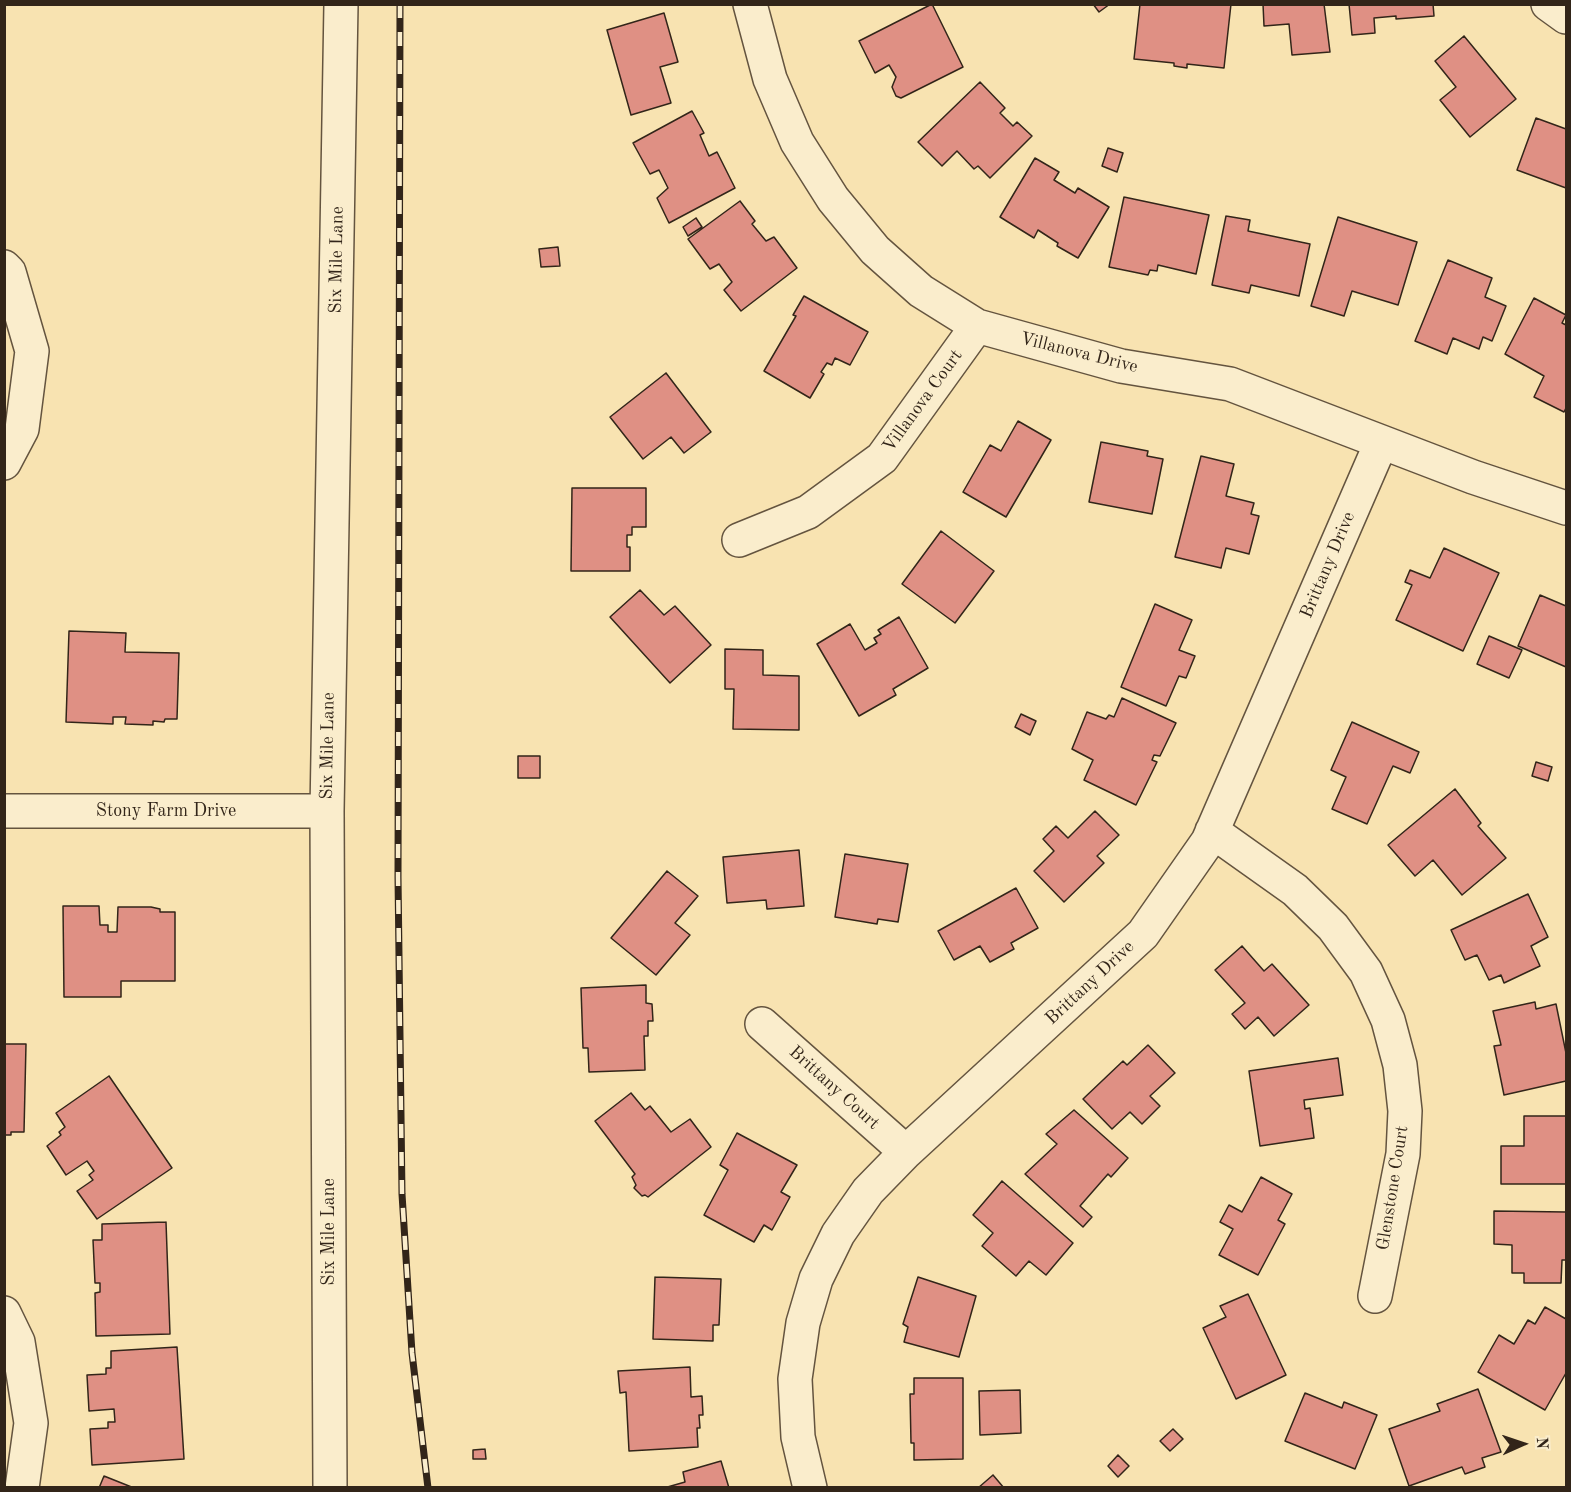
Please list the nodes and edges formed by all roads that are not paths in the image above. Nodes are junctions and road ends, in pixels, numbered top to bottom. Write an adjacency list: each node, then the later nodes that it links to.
1 (341, 4): 12 (street, Six Mile Lane)
2 (750, 4): 6 (street, Villanova Drive)
3 (1548, 4): 4 (street)
4 (1566, 17)
5 (4, 267): 8 (street)
6 (977, 326): 7 (street, Villanova Drive); 10 (street, Villanova Court)
7 (1381, 443): 9 (street, Villanova Drive); 13 (street, Brittany Drive)
8 (4, 464)
9 (1566, 508)
10 (739, 540)
11 (4, 811): 12 (street, Stony Farm Drive)
12 (327, 811): 19 (street, Six Mile Lane)
13 (1212, 831): 15 (street, Brittany Drive); 16 (street, Glenstone Court)
14 (762, 1024): 15 (street, Brittany Court)
15 (906, 1152): 20 (street, Brittany Drive)
16 (1375, 1296)
17 (4, 1313): 18 (street)
18 (22, 1488)
19 (330, 1488)
20 (810, 1488)

